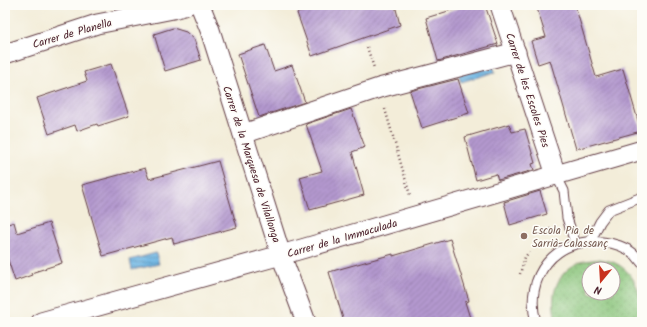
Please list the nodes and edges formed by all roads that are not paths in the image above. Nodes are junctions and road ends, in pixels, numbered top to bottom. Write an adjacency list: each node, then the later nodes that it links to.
1 (187, 5): 5 (street, Carrer de Planella)
2 (200, 5): 6 (street, Carrer de la Marquesa de Vilallonga)
3 (500, 5): 4 (street, Carrer de les Escoles Pies)
4 (516, 52): 6 (street); 8 (street, Carrer de les Escoles Pies)
5 (5, 54)
6 (243, 134): 12 (street, Carrer de la Marquesa de Vilallonga)
7 (642, 150): 8 (street, Carrer de la Immaculada)
8 (556, 176): 11 (lane); 12 (street, Carrer de la Immaculada)
9 (642, 197): 10 (lane)
10 (591, 240): 11 (lane); 13 (lane)
11 (575, 243): 16 (lane)
12 (281, 255): 14 (street, Carrer de la Immaculada); 15 (street, Carrer de la Marquesa de Vilallonga)
13 (642, 263)
14 (41, 322)
15 (306, 322)
16 (536, 322)

